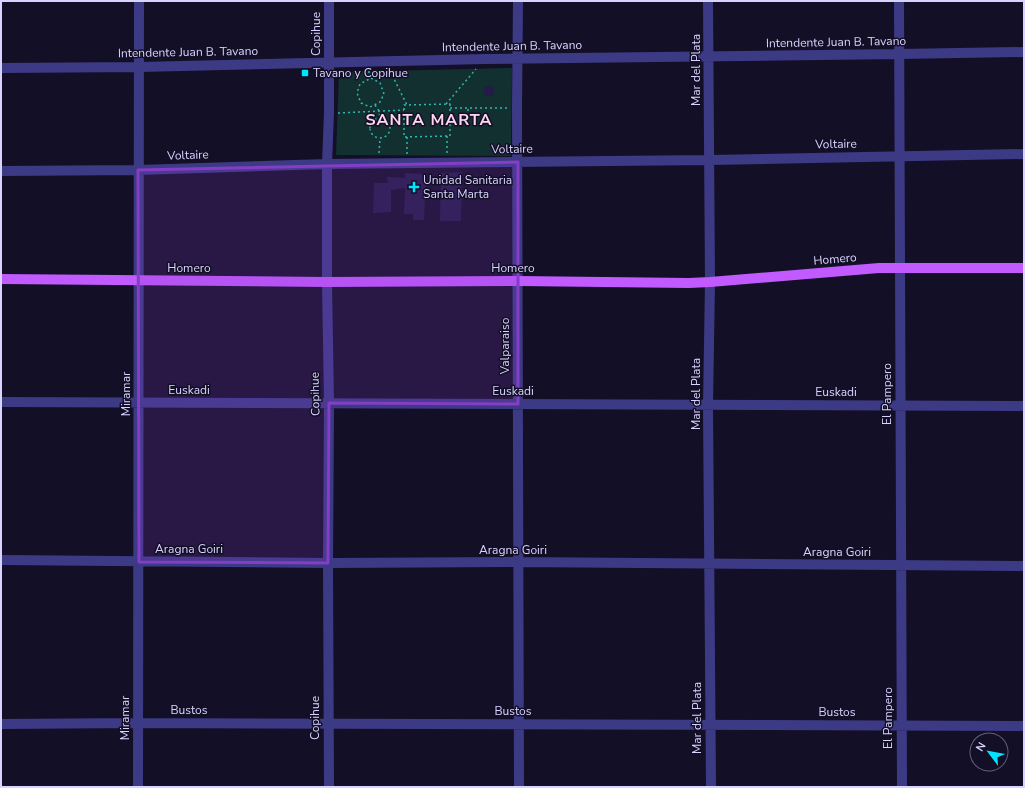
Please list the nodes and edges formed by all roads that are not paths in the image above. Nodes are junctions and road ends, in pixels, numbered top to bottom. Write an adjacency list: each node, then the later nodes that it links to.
1 (139, 1): 11 (street, Miramar)
2 (329, 1): 10 (street, Copihue)
3 (518, 1): 9 (street, Valparaiso)
4 (708, 1): 8 (street, Mar del Plata)
5 (899, 1): 7 (street, El Pampero)
6 (1024, 52): 7 (street, Intendente Juan B. Tavano)
7 (899, 54): 8 (street, Intendente Juan B. Tavano); 14 (street, El Pampero)
8 (708, 57): 9 (street, Intendente Juan B. Tavano); 15 (street, Mar del Plata)
9 (518, 60): 10 (street, Intendente Juan B. Tavano); 16 (street, Valparaiso)
10 (329, 62): 11 (street, Intendente Juan B. Tavano); 17 (street, Copihue)
11 (139, 67): 12 (street, Intendente Juan B. Tavano); 18 (street, Miramar)
12 (1, 68)
13 (1024, 154): 14 (street, Voltaire)
14 (899, 155): 15 (street, Voltaire); 20 (street, El Pampero)
15 (710, 160): 16 (street, Voltaire); 26 (street, Mar del Plata)
16 (518, 162): 17 (street, Voltaire); 24 (street, Valparaiso)
17 (327, 164): 18 (street, Voltaire); 25 (street, Copihue)
18 (138, 170): 19 (street, Voltaire); 23 (street, Miramar)
19 (1, 171)
20 (900, 268): 21 (main road, Homero); 26 (main road, Homero); 31 (street, El Pampero)
21 (1024, 268)
22 (1, 279): 23 (main road, Homero)
23 (138, 280): 25 (main road, Homero); 28 (street, Miramar)
24 (518, 281): 25 (main road, Homero); 26 (main road, Homero); 30 (street, Valparaiso)
25 (327, 282): 29 (street, Copihue)
26 (710, 282): 32 (street, Mar del Plata)
27 (1, 402): 28 (street, Euskadi)
28 (139, 402): 29 (street, Euskadi); 35 (street, Miramar)
29 (329, 403): 30 (street, Euskadi); 37 (street, Copihue)
30 (518, 404): 32 (street, Euskadi); 36 (street, Valparaiso)
31 (900, 405): 32 (street, Euskadi); 33 (street, Euskadi); 39 (street, El Pampero)
32 (708, 406): 38 (street, Mar del Plata)
33 (1024, 406)
34 (1, 560): 35 (street, Aragna Goiri)
35 (139, 562): 37 (street, Aragna Goiri); 41 (street, Miramar)
36 (519, 562): 37 (street, Aragna Goiri); 38 (street, Aragna Goiri); 44 (street, Valparaiso)
37 (328, 564): 42 (street, Copihue)
38 (709, 564): 39 (street, Aragna Goiri); 45 (street, Mar del Plata)
39 (900, 565): 40 (street, Aragna Goiri); 46 (street, El Pampero)
40 (1024, 566)
41 (138, 723): 42 (street, Bustos); 43 (street, Bustos); 48 (street, Miramar)
42 (328, 723): 44 (street, Bustos); 49 (street, Copihue)
43 (1, 724)
44 (519, 724): 45 (street, Bustos); 50 (street, Valparaiso)
45 (710, 724): 46 (street, Bustos); 51 (street, Mar del Plata)
46 (901, 725): 47 (street, Bustos); 52 (street, El Pampero)
47 (1024, 726)
48 (138, 787)
49 (329, 787)
50 (519, 787)
51 (711, 787)
52 (902, 787)

